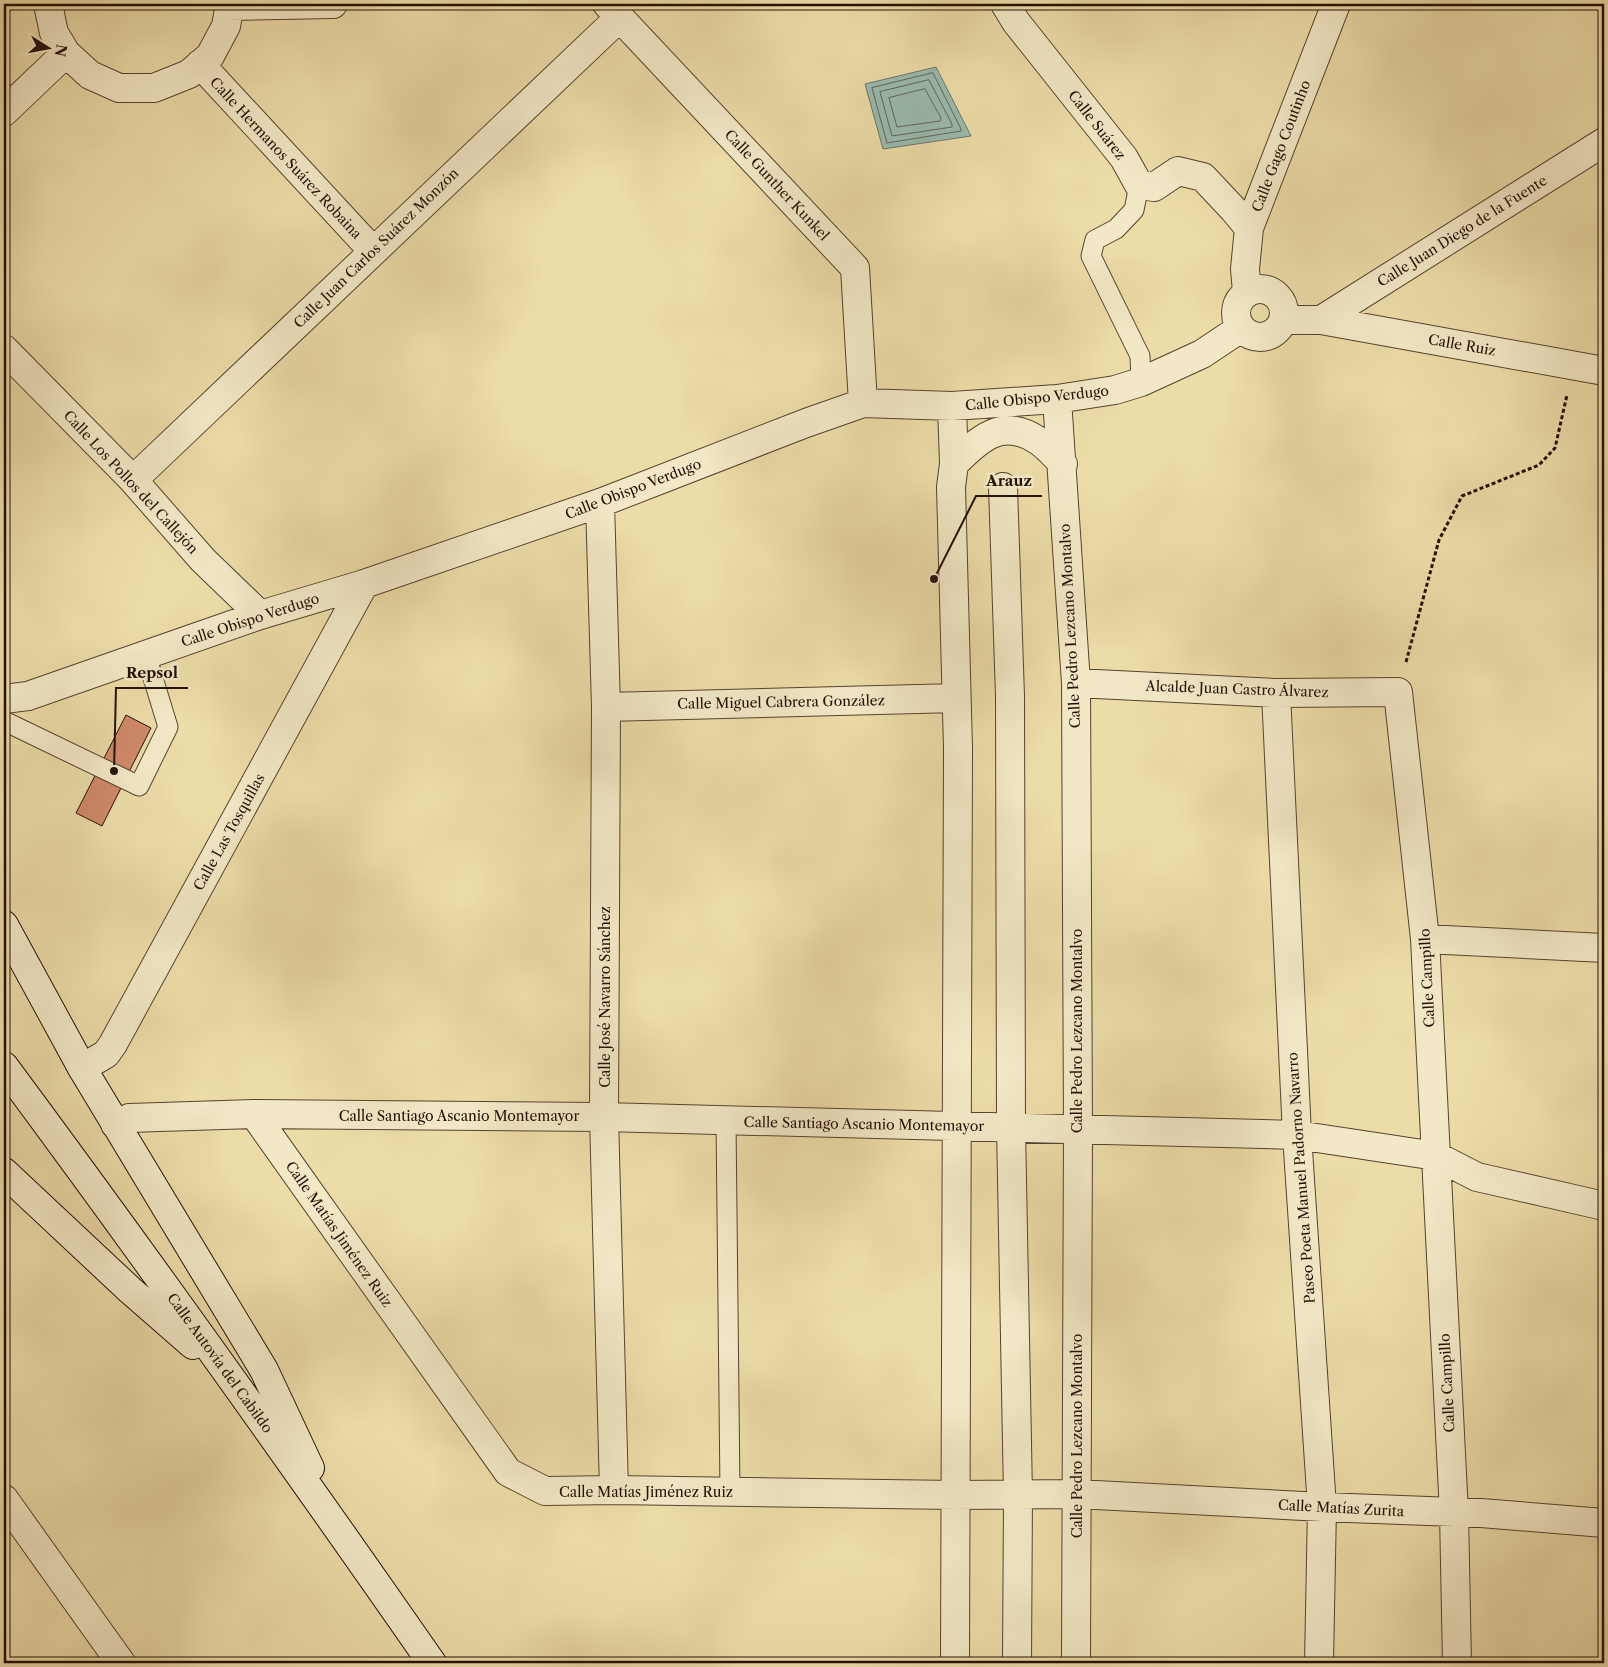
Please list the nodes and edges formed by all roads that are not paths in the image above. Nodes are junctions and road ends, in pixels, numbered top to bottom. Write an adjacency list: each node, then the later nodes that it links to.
1 (48, 4): 7 (street)
2 (333, 4): 5 (street)
3 (1005, 4): 11 (street, Calle Suárez)
4 (1336, 4): 12 (street, Calle Gago Coutinho)
5 (230, 5): 8 (street)
6 (613, 10): 13 (street, Calle Juan Carlos Suárez Monzón); 22 (street, Calle Gunther Kunkel)
7 (66, 53): 8 (street); 9 (street)
8 (200, 64): 13 (street, Calle Hermanos Suárez Robaina)
9 (4, 112)
10 (1604, 142): 16 (street, Calle Juan Diego de la Fuente)
11 (1139, 186): 12 (street); 20 (lane)
12 (1249, 228): 14 (street, Calle Gago Coutinho)
13 (373, 251): 26 (street, Calle Juan Carlos Suárez Monzón)
14 (1247, 292): 15 (street); 17 (street)
15 (1284, 320): 16 (street); 17 (street)
16 (1320, 320): 19 (street, Calle Ruiz)
17 (1241, 328): 20 (street, Calle Obispo Verdugo)
18 (4, 349): 26 (street, Calle Los Pollos del Callejón)
19 (1604, 371)
20 (1140, 382): 21 (street, Calle Obispo Verdugo)
21 (1058, 399): 23 (street, Calle Obispo Verdugo); 25 (street, Calle Pedro Lezcano Montalvo)
22 (863, 403): 23 (street, Calle Obispo Verdugo); 28 (street, Calle Obispo Verdugo)
23 (952, 406): 24 (street)
24 (954, 464): 25 (street); 36 (street)
25 (1063, 464): 32 (street, Calle Pedro Lezcano Montalvo)
26 (133, 480): 30 (street, Calle Los Pollos del Callejón)
27 (1003, 486): 49 (street)
28 (600, 503): 29 (street, Calle Obispo Verdugo); 37 (street, Calle José Navarro Sánchez)
29 (364, 584): 30 (street, Calle Obispo Verdugo); 43 (street, Calle Las Tosquillas)
30 (260, 615): 31 (street, Calle Obispo Verdugo)
31 (146, 655): 35 (street, Calle Obispo Verdugo); 38 (lane)
32 (1076, 683): 34 (street, Alcalde Juan Castro Álvarez); 50 (street, Calle Pedro Lezcano Montalvo)
33 (1398, 692): 34 (street, Alcalde Juan Castro Álvarez); 40 (street, Calle Campillo)
34 (1276, 693): 51 (street, Paseo Poeta Manuel Padorno Navarro)
35 (16, 697): 38 (street, Calle Obispo Verdugo)
36 (956, 698): 37 (street, Calle Miguel Cabrera González); 48 (street)
37 (606, 706): 45 (street, Calle José Navarro Sánchez)
38 (4, 719)
39 (4, 925): 43 (street)
40 (1425, 939): 41 (street); 52 (street, Calle Campillo)
41 (1604, 948)
42 (4, 1066): 55 (street, Calle Autovía del Cabildo)
43 (82, 1068): 47 (street)
44 (254, 1114): 45 (street, Calle Santiago Ascanio Montemayor); 47 (street, Calle Santiago Ascanio Montemayor); 56 (street, Calle Matías Jiménez Ruiz)
45 (604, 1117): 46 (street, Calle Santiago Ascanio Montemayor); 56 (street, Calle José Navarro Sánchez)
46 (726, 1120): 48 (street, Calle Santiago Ascanio Montemayor); 57 (lane)
47 (115, 1124): 65 (street)
48 (957, 1127): 49 (street, Calle Santiago Ascanio Montemayor); 59 (street)
49 (1011, 1127): 50 (street, Calle Santiago Ascanio Montemayor); 60 (street)
50 (1078, 1129): 51 (street, Calle Santiago Ascanio Montemayor); 58 (street, Calle Pedro Lezcano Montalvo)
51 (1297, 1135): 52 (street, Calle Santiago Ascanio Montemayor); 62 (street, Paseo Poeta Manuel Padorno Navarro)
52 (1436, 1156): 54 (street, Calle Santiago Ascanio Montemayor); 63 (street, Calle Campillo)
53 (4, 1172): 55 (street)
54 (1604, 1206)
55 (228, 1375): 65 (street, Calle Autovía del Cabildo)
56 (614, 1490): 57 (street, Calle Matías Jiménez Ruiz)
57 (730, 1492): 59 (street, Calle Matías Jiménez Ruiz)
58 (1077, 1494): 60 (street, Calle Matías Jiménez Ruiz); 62 (street, Calle Matías Zurita); 70 (street, Calle Pedro Lezcano Montalvo)
59 (955, 1495): 60 (street, Calle Matías Jiménez Ruiz); 68 (street)
60 (1018, 1495): 69 (street)
61 (4, 1499): 66 (street)
62 (1322, 1508): 63 (street, Calle Matías Zurita); 71 (street, Paseo Poeta Manuel Padorno Navarro)
63 (1454, 1512): 64 (street, Calle Matías Zurita); 72 (street, Calle Campillo)
64 (1604, 1523)
65 (341, 1532): 67 (street, Calle Autovía del Cabildo)
66 (121, 1663)
67 (432, 1663)
68 (955, 1663)
69 (1017, 1663)
70 (1076, 1663)
71 (1319, 1663)
72 (1457, 1663)

